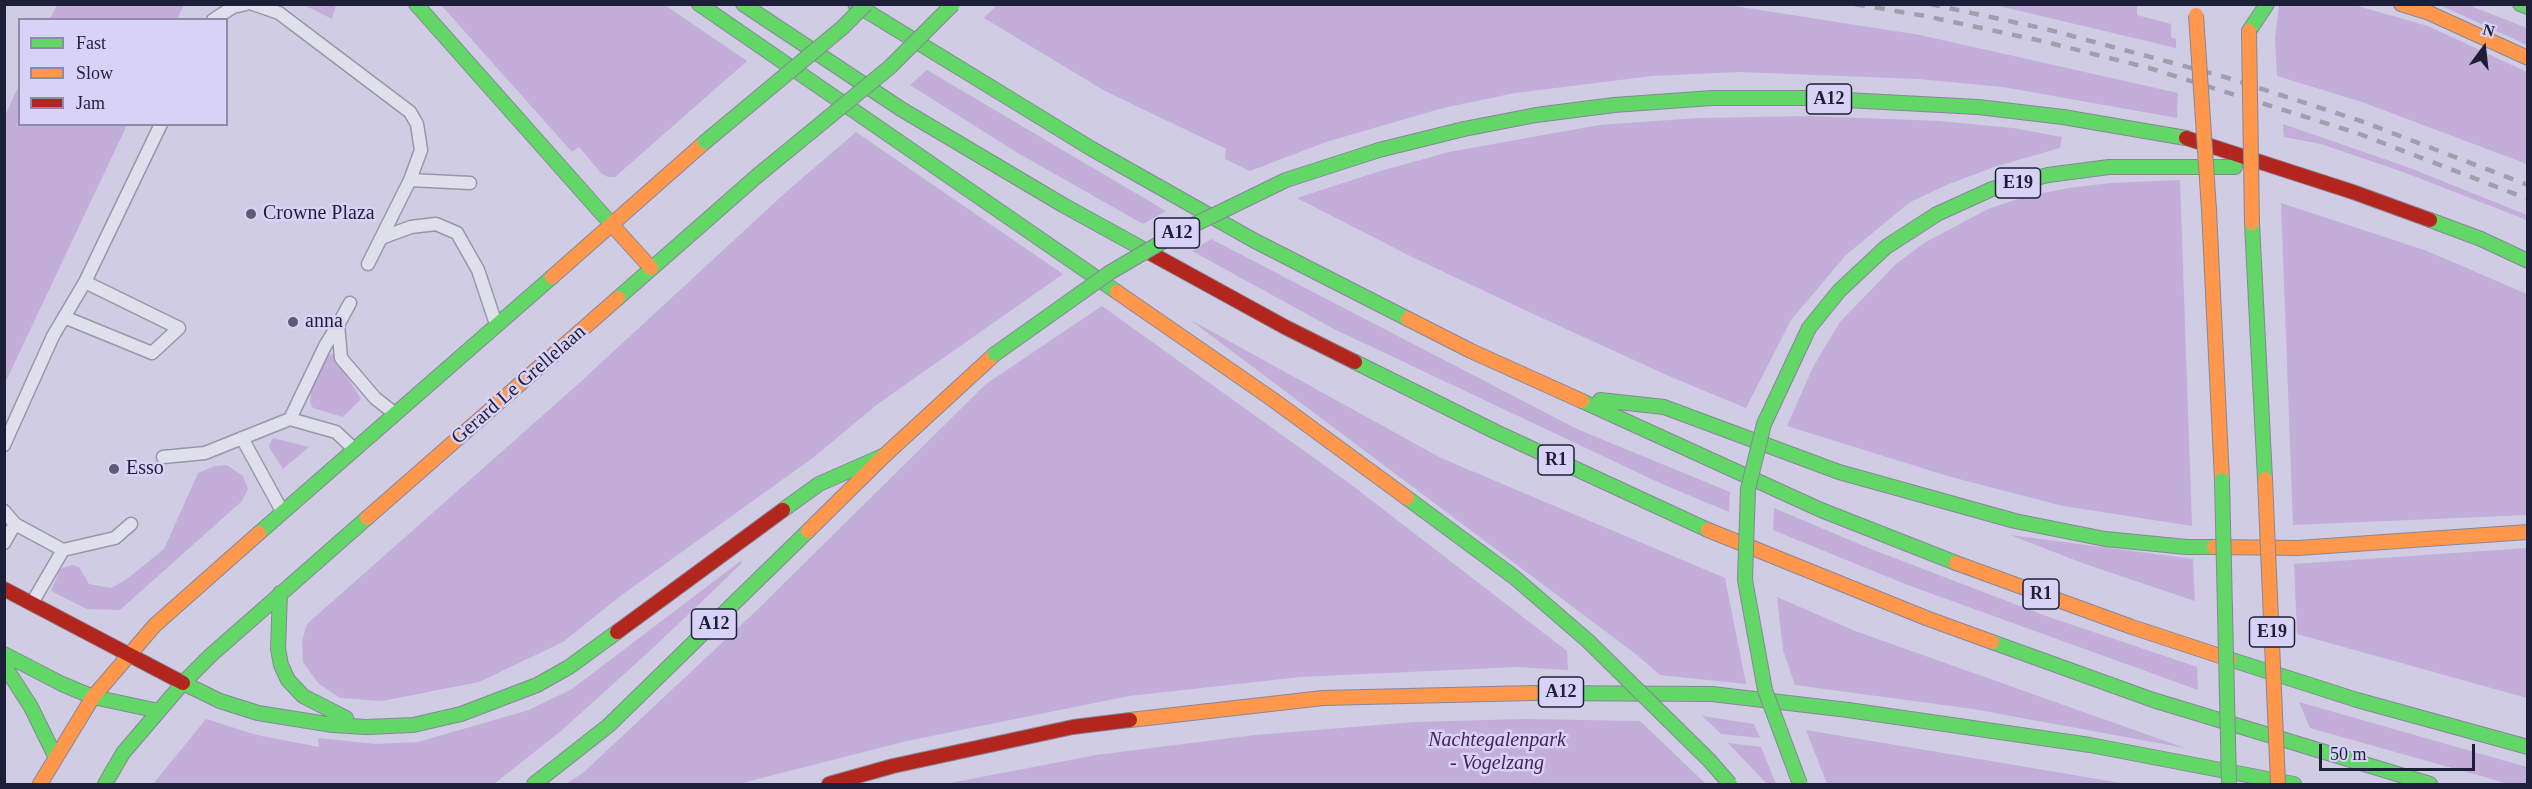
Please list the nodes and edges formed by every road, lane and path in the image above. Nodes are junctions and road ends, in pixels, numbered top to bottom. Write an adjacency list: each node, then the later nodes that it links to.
1 (246, 4): 15 (lane)
2 (253, 4): 20 (lane)
3 (416, 4): 22 (main road)
4 (699, 4): 63 (main road, bridge)
5 (743, 4): 68 (main road, R1)
6 (855, 4): 32 (main road, R1)
7 (866, 4): 22 (main road, bridge)
8 (953, 4): 26 (main road, Gerard Le Grellelaan, bridge)
9 (2247, 4): 16 (main road, E19)
10 (2267, 4): 16 (main road)
11 (2401, 4): 17 (main road)
12 (2520, 4): 13 (main road)
13 (2528, 7)
14 (2196, 10): 65 (main road, E19, bridge)
15 (216, 18)
16 (2249, 31): 66 (main road, E19, bridge)
17 (2528, 58)
18 (160, 126): 27 (lane)
19 (2276, 168): 24 (main road); 38 (main road, A12, bridge); 64 (main road, E19, bridge)
20 (410, 180): 21 (lane); 23 (lane)
21 (470, 183)
22 (612, 225): 26 (main road); 31 (main road)
23 (381, 238): 25 (lane); 31 (lane)
24 (2528, 261)
25 (368, 264)
26 (651, 268): 48 (main road, Gerard Le Grellelaan)
27 (85, 282): 29 (lane); 29 (lane)
28 (350, 303): 30 (lane)
29 (64, 317): 36 (lane)
30 (338, 325): 33 (lane); 34 (lane)
31 (496, 326): 33 (main road)
32 (1570, 397): 44 (main road); 57 (main road, R1)
33 (395, 414): 37 (main road)
34 (291, 419): 35 (lane); 37 (lane)
35 (242, 438): 39 (lane); 41 (lane)
36 (4, 445)
37 (355, 450): 41 (main road)
38 (885, 455): 56 (main road); 61 (main road, A12)
39 (163, 457)
40 (4, 511): 42 (lane)
41 (283, 512): 51 (main road)
42 (15, 524): 45 (lane); 46 (lane)
43 (131, 524): 46 (lane)
44 (2528, 532)
45 (4, 543)
46 (63, 550): 49 (lane)
47 (4, 589): 49 (main road)
48 (280, 593): 53 (main road, Gerard Le Grellelaan); 56 (main road)
49 (31, 604): 51 (main road)
50 (4, 654): 54 (main road)
51 (129, 656): 53 (main road); 54 (main road)
52 (4, 666): 58 (main road)
53 (183, 683): 55 (main road, Gerard Le Grellelaan); 56 (main road)
54 (93, 697): 55 (main road); 58 (main road)
55 (159, 711): 60 (main road, Gerard Le Grellelaan)
56 (366, 727)
57 (2528, 747)
58 (55, 756): 59 (main road)
59 (40, 784)
60 (105, 784)
61 (534, 784)
62 (830, 784): 67 (main road, A12)
63 (1731, 784)
64 (1800, 784)
65 (2229, 784)
66 (2278, 784)
67 (2294, 784)
68 (2430, 784)

